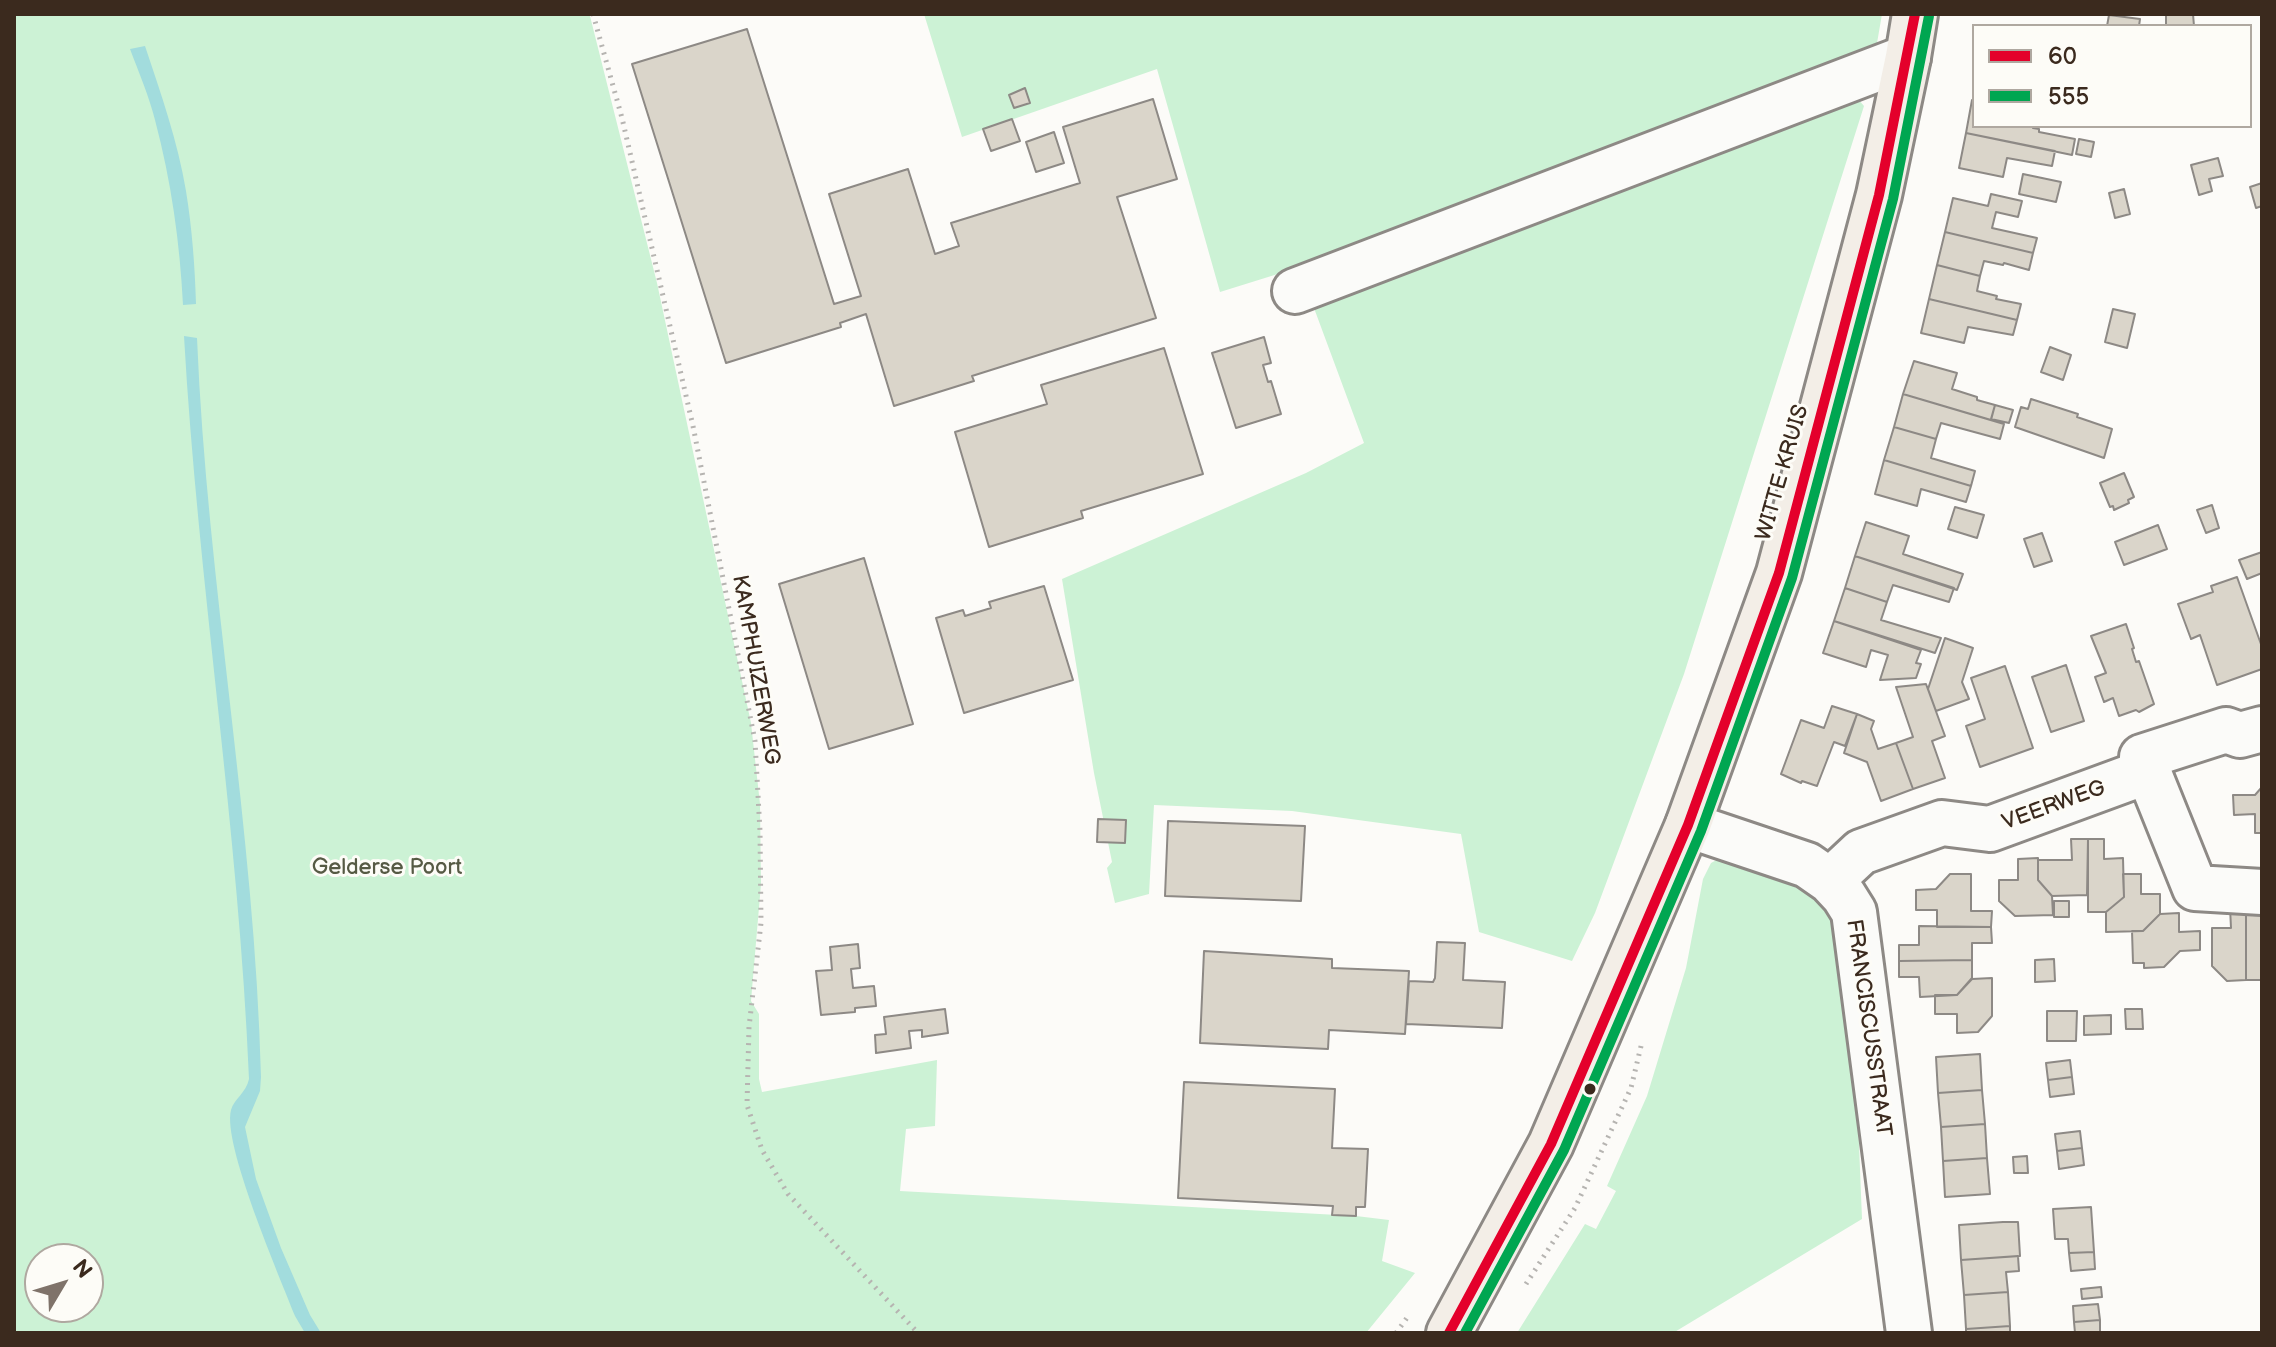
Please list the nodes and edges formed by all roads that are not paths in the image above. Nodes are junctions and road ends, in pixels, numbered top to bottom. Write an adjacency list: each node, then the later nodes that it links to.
1 (1915, 14): 2 (main road, WITTE KRUIS)
2 (1908, 57): 3 (street); 6 (main road, WITTE KRUIS)
3 (1295, 291)
4 (2262, 729): 5 (street)
5 (2148, 771): 7 (street, VEERWEG); 8 (street)
6 (1688, 825): 7 (street, FRANCISCUSSTRAAT); 9 (main road, WITTE KRUIS)
7 (1830, 881): 10 (street, FRANCISCUSSTRAAT)
8 (2262, 892)
9 (1449, 1333)
10 (1909, 1333)

